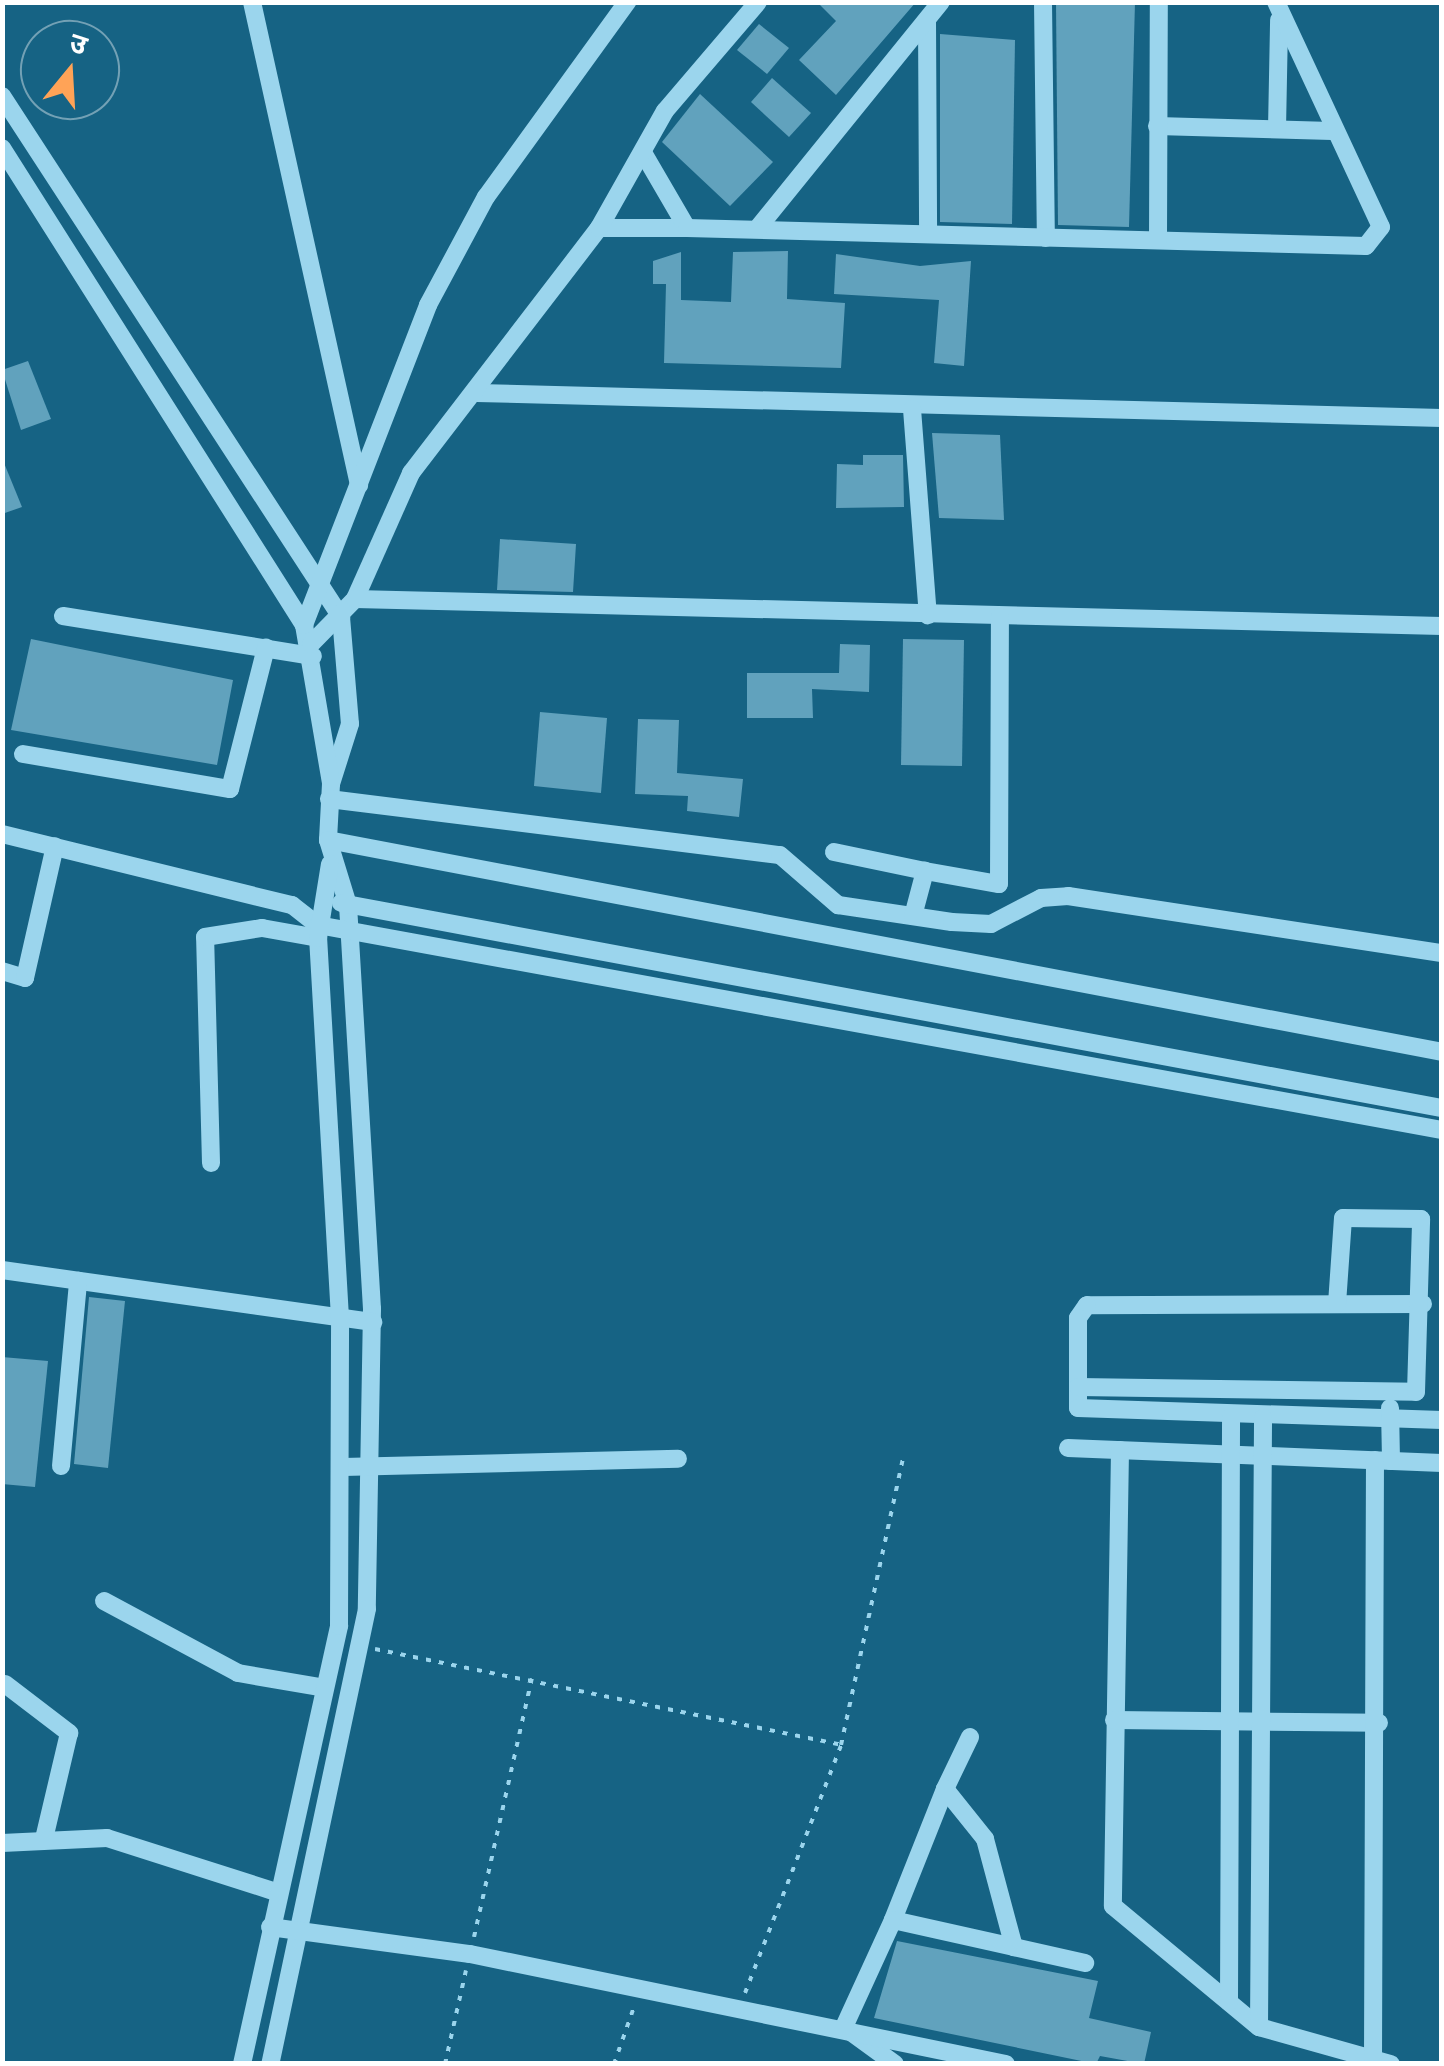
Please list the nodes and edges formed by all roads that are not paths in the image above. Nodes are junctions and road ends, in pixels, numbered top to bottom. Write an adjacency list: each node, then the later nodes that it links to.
1 (252, 2): 24 (street)
2 (626, 2): 24 (street)
3 (758, 2): 14 (street)
4 (941, 2): 8 (street)
5 (1043, 2): 19 (street)
6 (1158, 2): 10 (street)
7 (1277, 9): 11 (street); 12 (street)
8 (927, 20): 17 (street); 18 (street)
9 (2, 96): 25 (street)
10 (1157, 126): 11 (street); 20 (street)
11 (1277, 129): 12 (street)
12 (1332, 130): 20 (street)
13 (2, 148): 31 (street)
14 (644, 154): 15 (street); 16 (street)
15 (599, 228): 16 (street); 21 (street)
16 (688, 228): 17 (street)
17 (757, 229): 18 (street)
18 (928, 234): 19 (street)
19 (1046, 238): 20 (street)
20 (1158, 240)
21 (476, 393): 22 (street); 26 (street)
22 (912, 409): 23 (street); 27 (street)
23 (1442, 418)
24 (360, 487): 25 (street)
25 (323, 579): 29 (street); 31 (street)
26 (355, 599): 27 (street); 29 (street)
27 (928, 615): 30 (street)
28 (63, 616): 33 (street)
29 (342, 617): 34 (street); 36 (street)
30 (1000, 617): 32 (street); 42 (street)
31 (304, 626): 34 (street)
32 (1442, 626)
33 (266, 648): 34 (street); 35 (street)
34 (312, 650): 36 (street)
35 (23, 754)
36 (330, 791): 38 (street); 46 (street)
37 (2, 834): 39 (street)
38 (328, 840): 41 (street); 49 (street)
39 (54, 846): 45 (street); 51 (street)
40 (834, 852): 42 (street)
41 (330, 864): 43 (street); 44 (street)
42 (924, 870): 46 (street)
43 (321, 899): 44 (street); 45 (street); 48 (street)
44 (348, 904): 47 (street); 53 (street)
45 (292, 906): 48 (street)
46 (907, 915): 49 (street); 50 (street)
47 (350, 931): 48 (street); 54 (street); 61 (street)
48 (318, 932): 55 (street); 60 (street)
49 (895, 949): 52 (street)
50 (1442, 953)
51 (2, 971)
52 (1442, 1052)
53 (1442, 1108)
54 (1442, 1130)
55 (212, 1164)
56 (2, 1270): 57 (street)
57 (78, 1281): 60 (street); 75 (street)
58 (1338, 1304): 59 (street); 59 (street); 62 (street)
59 (1423, 1304): 63 (street)
60 (340, 1318): 61 (street); 77 (street)
61 (372, 1322): 76 (street)
62 (1078, 1387): 63 (street); 64 (street)
63 (1390, 1392): 66 (street)
64 (1231, 1417): 65 (street); 70 (street)
65 (1263, 1418): 66 (street); 71 (street)
66 (1390, 1419): 67 (street); 73 (street)
67 (1442, 1420)
68 (1068, 1448): 69 (street)
69 (1120, 1450): 70 (street); 81 (street)
70 (1232, 1455): 71 (street); 82 (street)
71 (1264, 1456): 73 (street); 83 (street)
72 (678, 1459): 76 (street)
73 (1383, 1461): 74 (street); 84 (street)
74 (1442, 1463)
75 (61, 1466)
76 (372, 1467): 77 (street); 92 (street)
77 (343, 1468): 80 (street)
78 (104, 1601): 80 (street)
79 (5, 1684): 87 (street)
80 (325, 1688): 89 (street)
81 (1114, 1720): 82 (street); 95 (street)
82 (1232, 1721): 83 (street); 95 (street)
83 (1264, 1722): 84 (street); 96 (street)
84 (1379, 1723): 98 (street)
85 (970, 1737): 86 (street)
86 (945, 1789): 90 (street); 93 (street)
87 (44, 1839): 88 (street); 89 (street)
88 (2, 1843)
89 (276, 1892): 91 (street)
90 (893, 1920): 93 (street); 97 (street)
91 (270, 1927): 92 (street); 100 (street)
92 (302, 1934): 97 (street); 101 (street)
93 (1014, 1947): 94 (street)
94 (1086, 1964)
95 (1230, 2002): 96 (street)
96 (1259, 2027): 98 (street)
97 (844, 2028): 99 (street); 102 (street)
98 (1382, 2061)
99 (896, 2063)
100 (242, 2064)
101 (270, 2064)
102 (1006, 2064)

